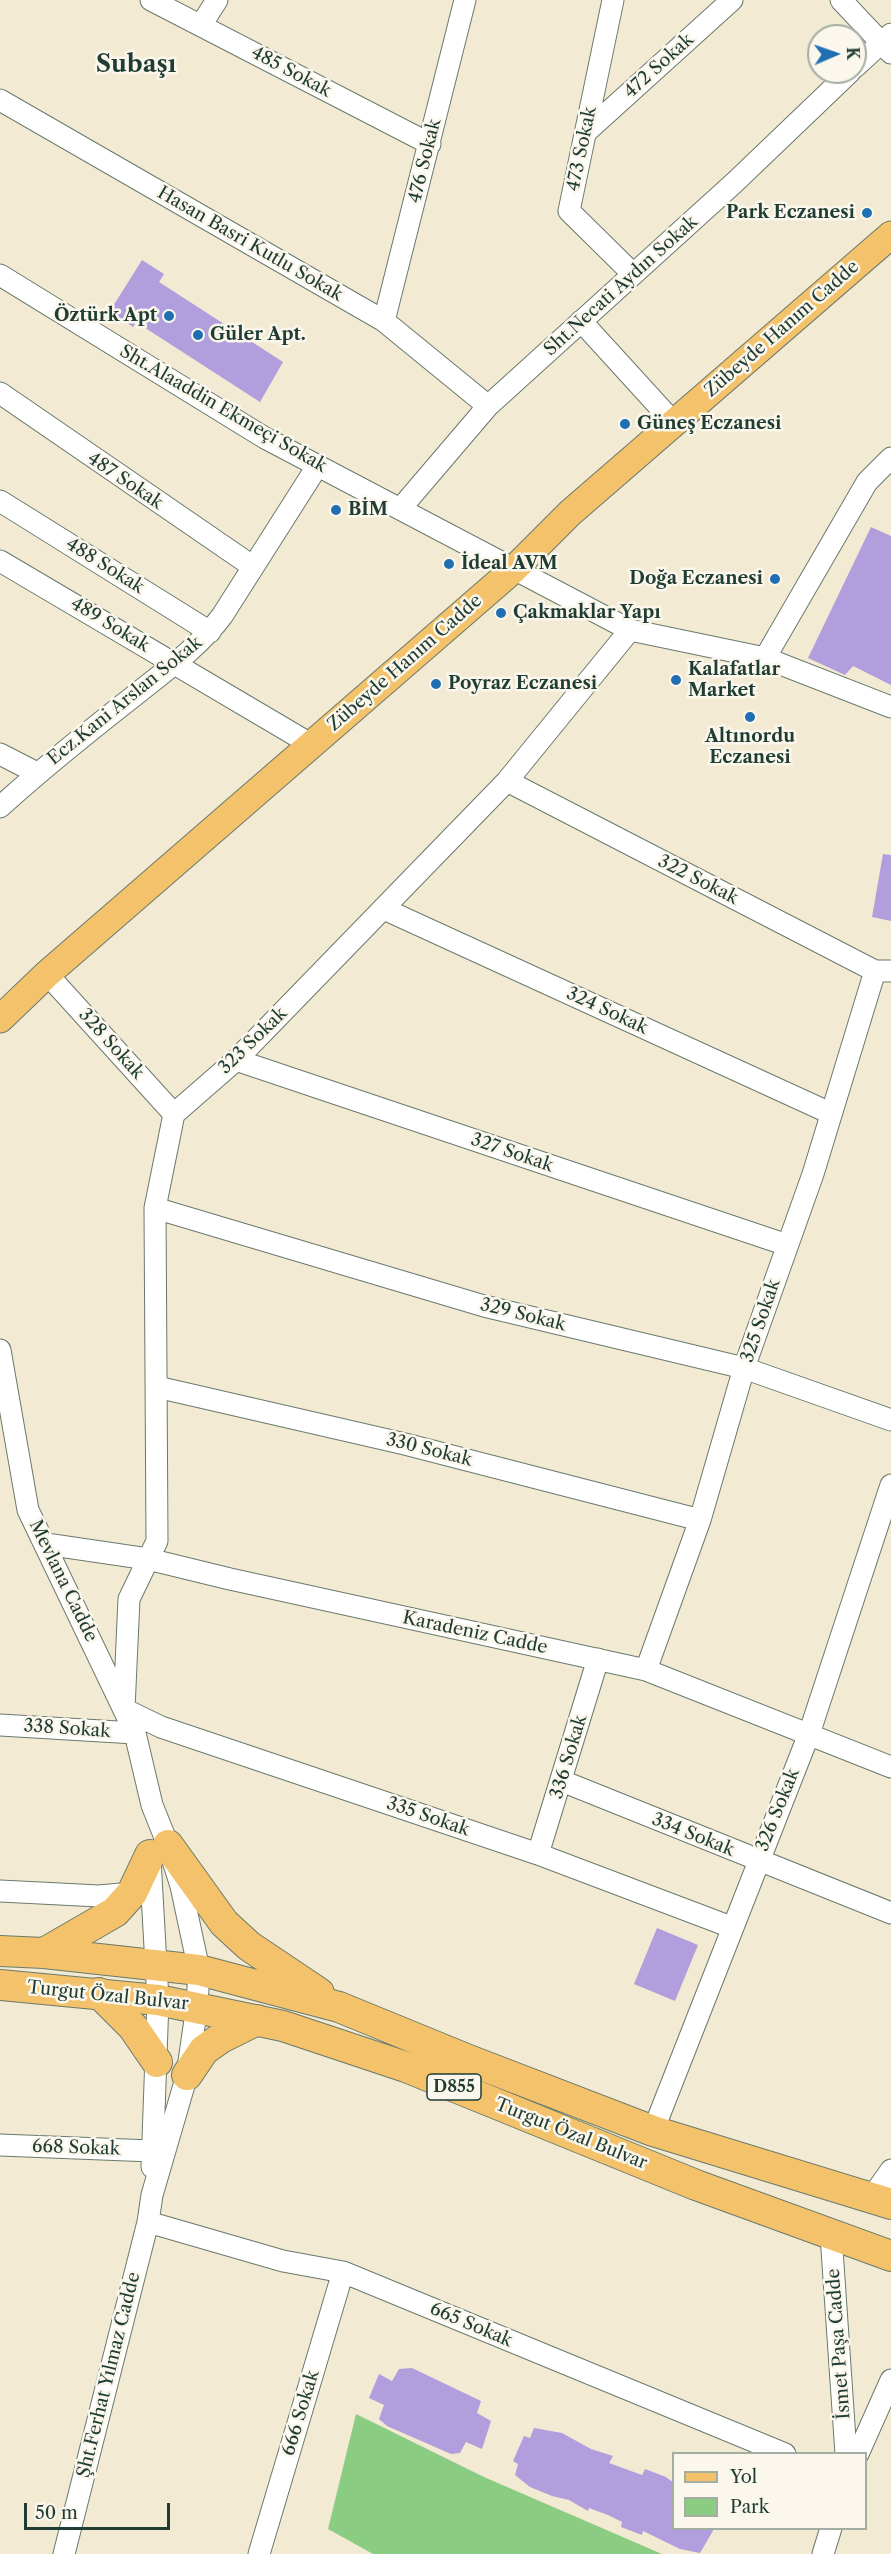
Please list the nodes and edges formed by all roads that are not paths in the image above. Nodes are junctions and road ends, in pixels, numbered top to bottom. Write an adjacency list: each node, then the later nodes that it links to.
1 (151, 0): 7 (street, 485 Sokak)
2 (217, 0): 7 (street)
3 (465, 0): 13 (street, 476 Sokak)
4 (613, 0): 12 (street, 473 Sokak)
5 (732, 0): 12 (street, 472 Sokak)
6 (841, 0): 8 (street)
7 (201, 25): 13 (street, 485 Sokak)
8 (888, 43): 9 (street)
9 (867, 58)
10 (837, 84): 15 (street, Sht.Necati Aydın Sokak)
11 (0, 100): 17 (street, Hasan Basri Kutlu Sokak)
12 (585, 133): 15 (street, 473 Sokak)
13 (430, 144): 17 (street, 476 Sokak)
14 (891, 235): 21 (main road, Zübeyde Hanım Cadde)
15 (633, 274): 18 (street, Sht.Necati Aydın Sokak)
16 (0, 276): 23 (street, Sht.Alaaddin Ekmeçi Sokak)
17 (384, 321): 20 (street, Hasan Basri Kutlu Sokak)
18 (581, 321): 20 (street, Sht.Necati Aydın Sokak); 21 (street)
19 (0, 393): 27 (street, 487 Sokak)
20 (488, 406): 25 (street, Sht.Necati Aydın Sokak)
21 (674, 423): 28 (main road, Zübeyde Hanım Cadde)
22 (891, 458): 31 (street)
23 (318, 465): 25 (street, Sht.Alaaddin Ekmeçi Sokak); 27 (street, Ecz.Kani Arslan Sokak)
24 (0, 501): 30 (street, 488 Sokak)
25 (401, 508): 28 (street, Sht.Alaaddin Ekmeçi Sokak)
26 (0, 561): 32 (street, 489 Sokak)
27 (252, 566): 30 (street, Ecz.Kani Arslan Sokak)
28 (514, 569): 29 (street, Sht.Alaaddin Ekmeçi Sokak); 35 (main road, Zübeyde Hanım Cadde)
29 (630, 630): 31 (street, Sht.Alaaddin Ekmeçi Sokak); 38 (street, 323 Sokak)
30 (210, 632): 32 (street, Ecz.Kani Arslan Sokak)
31 (767, 655): 33 (street); 34 (street)
32 (175, 663): 35 (street, 489 Sokak); 37 (street, Ecz.Kani Arslan Sokak)
33 (891, 699)
34 (891, 707)
35 (312, 745): 42 (main road, Zübeyde Hanım Cadde)
36 (0, 754): 37 (street)
37 (36, 773): 39 (street, Ecz.Kani Arslan Sokak)
38 (507, 781): 40 (street, 323 Sokak); 41 (street, 322 Sokak)
39 (0, 807)
40 (384, 909): 44 (street, 323 Sokak); 45 (street, 324 Sokak)
41 (883, 971): 45 (street, 325 Sokak)
42 (47, 974): 43 (main road, Zübeyde Hanım Cadde); 46 (street, 328 Sokak)
43 (0, 1019)
44 (236, 1060): 46 (street, 323 Sokak); 48 (street, 327 Sokak)
45 (830, 1113): 48 (street, 325 Sokak)
46 (174, 1114): 47 (street)
47 (155, 1208): 50 (street, 329 Sokak); 51 (street)
48 (788, 1245): 50 (street, 325 Sokak)
49 (0, 1350): 55 (street, Mevlana Cadde)
50 (744, 1368): 52 (street, 329 Sokak); 54 (street, 325 Sokak)
51 (157, 1387): 54 (street, 330 Sokak); 56 (street)
52 (891, 1420)
53 (891, 1485): 62 (street, 326 Sokak)
54 (700, 1520): 58 (street, 325 Sokak)
55 (46, 1544): 56 (street, Karadeniz Cadde); 59 (street, Mevlana Cadde)
56 (148, 1559): 57 (street, Karadeniz Cadde); 59 (street)
57 (598, 1659): 58 (street, Karadeniz Cadde); 64 (street, 336 Sokak)
58 (646, 1670): 62 (street, Karadeniz Cadde)
59 (124, 1709): 61 (street, Mevlana Cadde); 66 (street, 335 Sokak)
60 (0, 1725): 61 (street, 338 Sokak)
61 (135, 1734): 65 (street, Mevlana Cadde)
62 (809, 1734): 63 (street, Karadeniz Cadde); 67 (street, 326 Sokak)
63 (891, 1767)
64 (562, 1781): 66 (street, 336 Sokak); 67 (street, 334 Sokak)
65 (159, 1850): 69 (highway); 74 (street, Mevlana Cadde); 75 (street, Mevlana Cadde); 80 (highway)
66 (538, 1854): 71 (street, 335 Sokak)
67 (758, 1861): 70 (street, 334 Sokak); 71 (street, 326 Sokak)
68 (0, 1891): 69 (street)
69 (132, 1893): 73 (highway)
70 (891, 1913)
71 (731, 1927): 84 (street, 326 Sokak)
72 (0, 1951): 73 (highway, Turgut Özal Bulvar / D855)
73 (44, 1953): 74 (highway, Turgut Özal Bulvar / D855)
74 (157, 1964): 75 (highway, Turgut Özal Bulvar / D855); 78 (street, Şht.Ferhat Yılmaz Cadde)
75 (199, 1970): 79 (street, Şht.Ferhat Yılmaz Cadde); 80 (highway, Turgut Özal Bulvar / D855)
76 (0, 1985): 77 (highway, Turgut Özal Bulvar / D855)
77 (99, 1993): 78 (highway, Turgut Özal Bulvar / D855); 82 (highway)
78 (159, 2000): 79 (highway, Turgut Özal Bulvar / D855); 82 (street, Şht.Ferhat Yılmaz Cadde)
79 (197, 2006): 81 (highway, Turgut Özal Bulvar / D855); 83 (street, Şht.Ferhat Yılmaz Cadde)
80 (339, 2007): 84 (highway, Turgut Özal Bulvar / D855)
81 (257, 2020): 83 (highway); 91 (highway, Turgut Özal Bulvar / D855)
82 (157, 2062): 86 (street, Şht.Ferhat Yılmaz Cadde)
83 (187, 2075): 88 (street, Şht.Ferhat Yılmaz Cadde)
84 (653, 2131): 89 (highway, Turgut Özal Bulvar / D855)
85 (0, 2145): 86 (street, 668 Sokak)
86 (152, 2151): 88 (street, Şht.Ferhat Yılmaz Cadde)
87 (891, 2170): 89 (street)
88 (152, 2195): 90 (street, Şht.Ferhat Yılmaz Cadde)
89 (882, 2200)
90 (148, 2222): 93 (street, 665 Sokak); 99 (street, Şht.Ferhat Yılmaz Cadde)
91 (831, 2235): 92 (highway, Turgut Özal Bulvar / D855); 96 (street, İsmet Paşa Cadde)
92 (891, 2256)
93 (343, 2272): 95 (street, 665 Sokak); 100 (street, 666 Sokak)
94 (891, 2380): 97 (street, İsmet Paşa Cadde)
95 (780, 2452)
96 (846, 2452)
97 (859, 2452)
98 (831, 2530): 101 (street)
99 (64, 2554)
100 (259, 2554)
101 (823, 2554)

